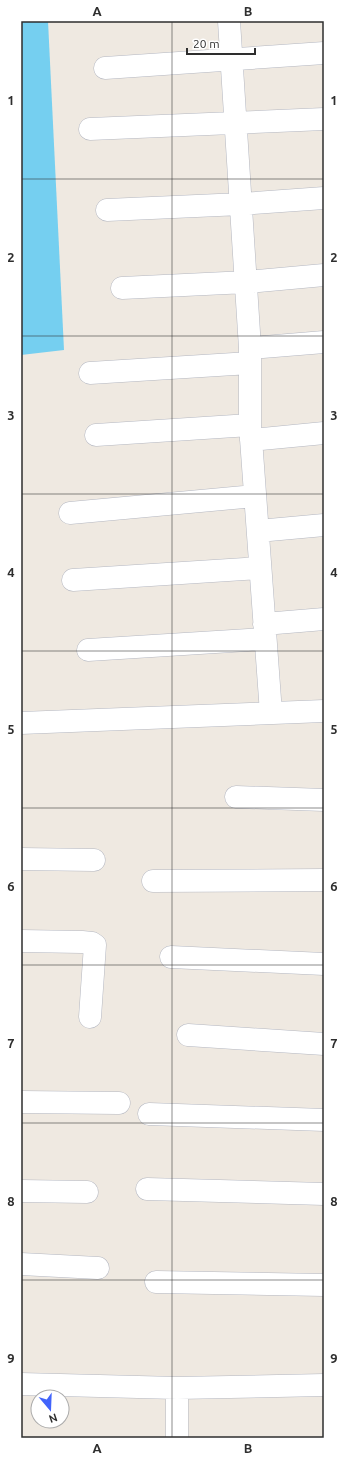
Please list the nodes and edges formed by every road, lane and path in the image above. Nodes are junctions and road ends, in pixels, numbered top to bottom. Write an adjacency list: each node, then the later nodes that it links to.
1 (229, 21): 3 (street)
2 (324, 52): 3 (street)
3 (231, 59): 4 (street); 6 (street)
4 (105, 68)
5 (324, 119): 6 (street)
6 (236, 123): 7 (street); 9 (street)
7 (90, 129)
8 (324, 198): 9 (street)
9 (240, 204): 10 (street); 12 (street)
10 (107, 210)
11 (324, 275): 12 (street)
12 (247, 282): 13 (street); 15 (street)
13 (122, 288)
14 (324, 342): 15 (street)
15 (250, 356): 16 (street); 17 (street)
16 (90, 373)
17 (251, 432): 18 (street); 19 (street); 20 (street)
18 (324, 433)
19 (96, 435)
20 (255, 496): 21 (street); 23 (street)
21 (70, 513)
22 (324, 525): 23 (street)
23 (258, 531): 24 (street)
24 (260, 568): 25 (street); 27 (street)
25 (73, 580)
26 (324, 619): 27 (street)
27 (264, 631): 28 (street); 30 (street)
28 (88, 650)
29 (324, 711): 30 (street)
30 (271, 713): 31 (street)
31 (21, 723)
32 (236, 797): 33 (street)
33 (324, 800)
34 (21, 859): 35 (street)
35 (94, 860)
36 (324, 880): 37 (street)
37 (152, 881)
38 (21, 941): 41 (street)
39 (171, 957): 40 (street)
40 (324, 964)
41 (90, 1017)
42 (188, 1035): 43 (street)
43 (324, 1044)
44 (21, 1102): 45 (street)
45 (118, 1103)
46 (149, 1114): 47 (street)
47 (324, 1120)
48 (147, 1189): 51 (street)
49 (21, 1191): 50 (street)
50 (87, 1192)
51 (324, 1194)
52 (21, 1264): 53 (street)
53 (98, 1268)
54 (156, 1282): 55 (street)
55 (324, 1284)
56 (21, 1384): 58 (street)
57 (324, 1386): 58 (street)
58 (177, 1388): 59 (street)
59 (177, 1438)

